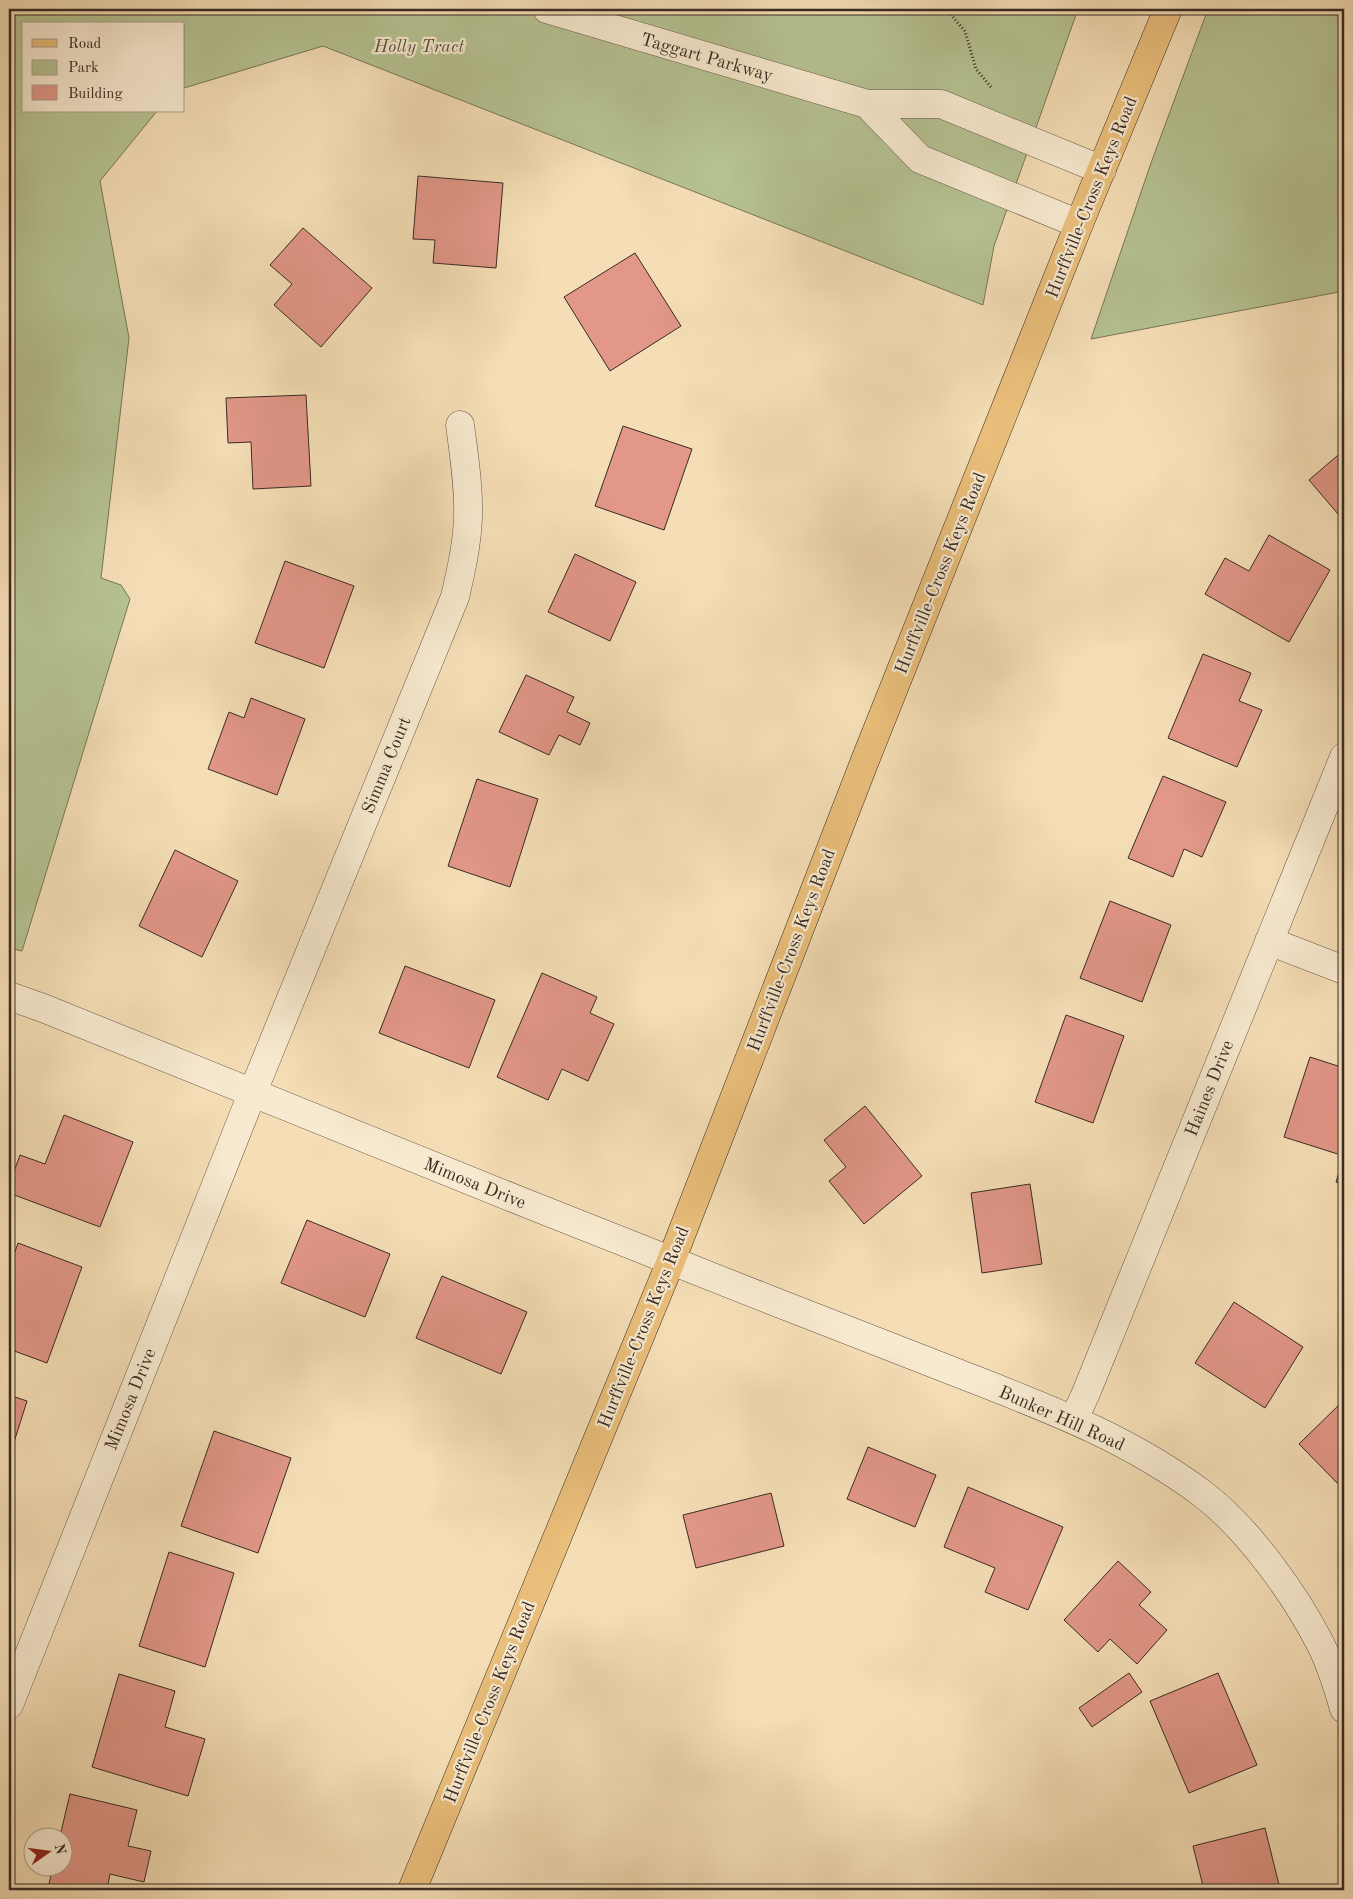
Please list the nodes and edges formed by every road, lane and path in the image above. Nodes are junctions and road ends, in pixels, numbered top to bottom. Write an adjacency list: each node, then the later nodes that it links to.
1 (547, 9): 5 (street, Taggart Parkway)
2 (946, 9): 4 (path)
3 (1168, 9): 6 (main road, Hurffville-Cross Keys Road)
4 (992, 88)
5 (867, 104): 6 (street, Taggart Parkway); 7 (street, Taggart Parkway)
6 (1102, 170): 7 (main road, Hurffville-Cross Keys Road)
7 (1079, 224): 14 (main road, Hurffville-Cross Keys Road)
8 (460, 425): 13 (street, Simma Court)
9 (1344, 757): 10 (street, Haines Drive)
10 (1269, 942): 11 (street); 15 (street, Haines Drive)
11 (1344, 970)
12 (9, 996): 13 (street, Mimosa Drive)
13 (252, 1094): 14 (street, Mimosa Drive); 16 (street, Mimosa Drive)
14 (671, 1261): 15 (street, Bunker Hill Road); 18 (main road, Hurffville-Cross Keys Road)
15 (1074, 1419): 17 (street, Bunker Hill Road)
16 (9, 1704)
17 (1344, 1710)
18 (412, 1890)

